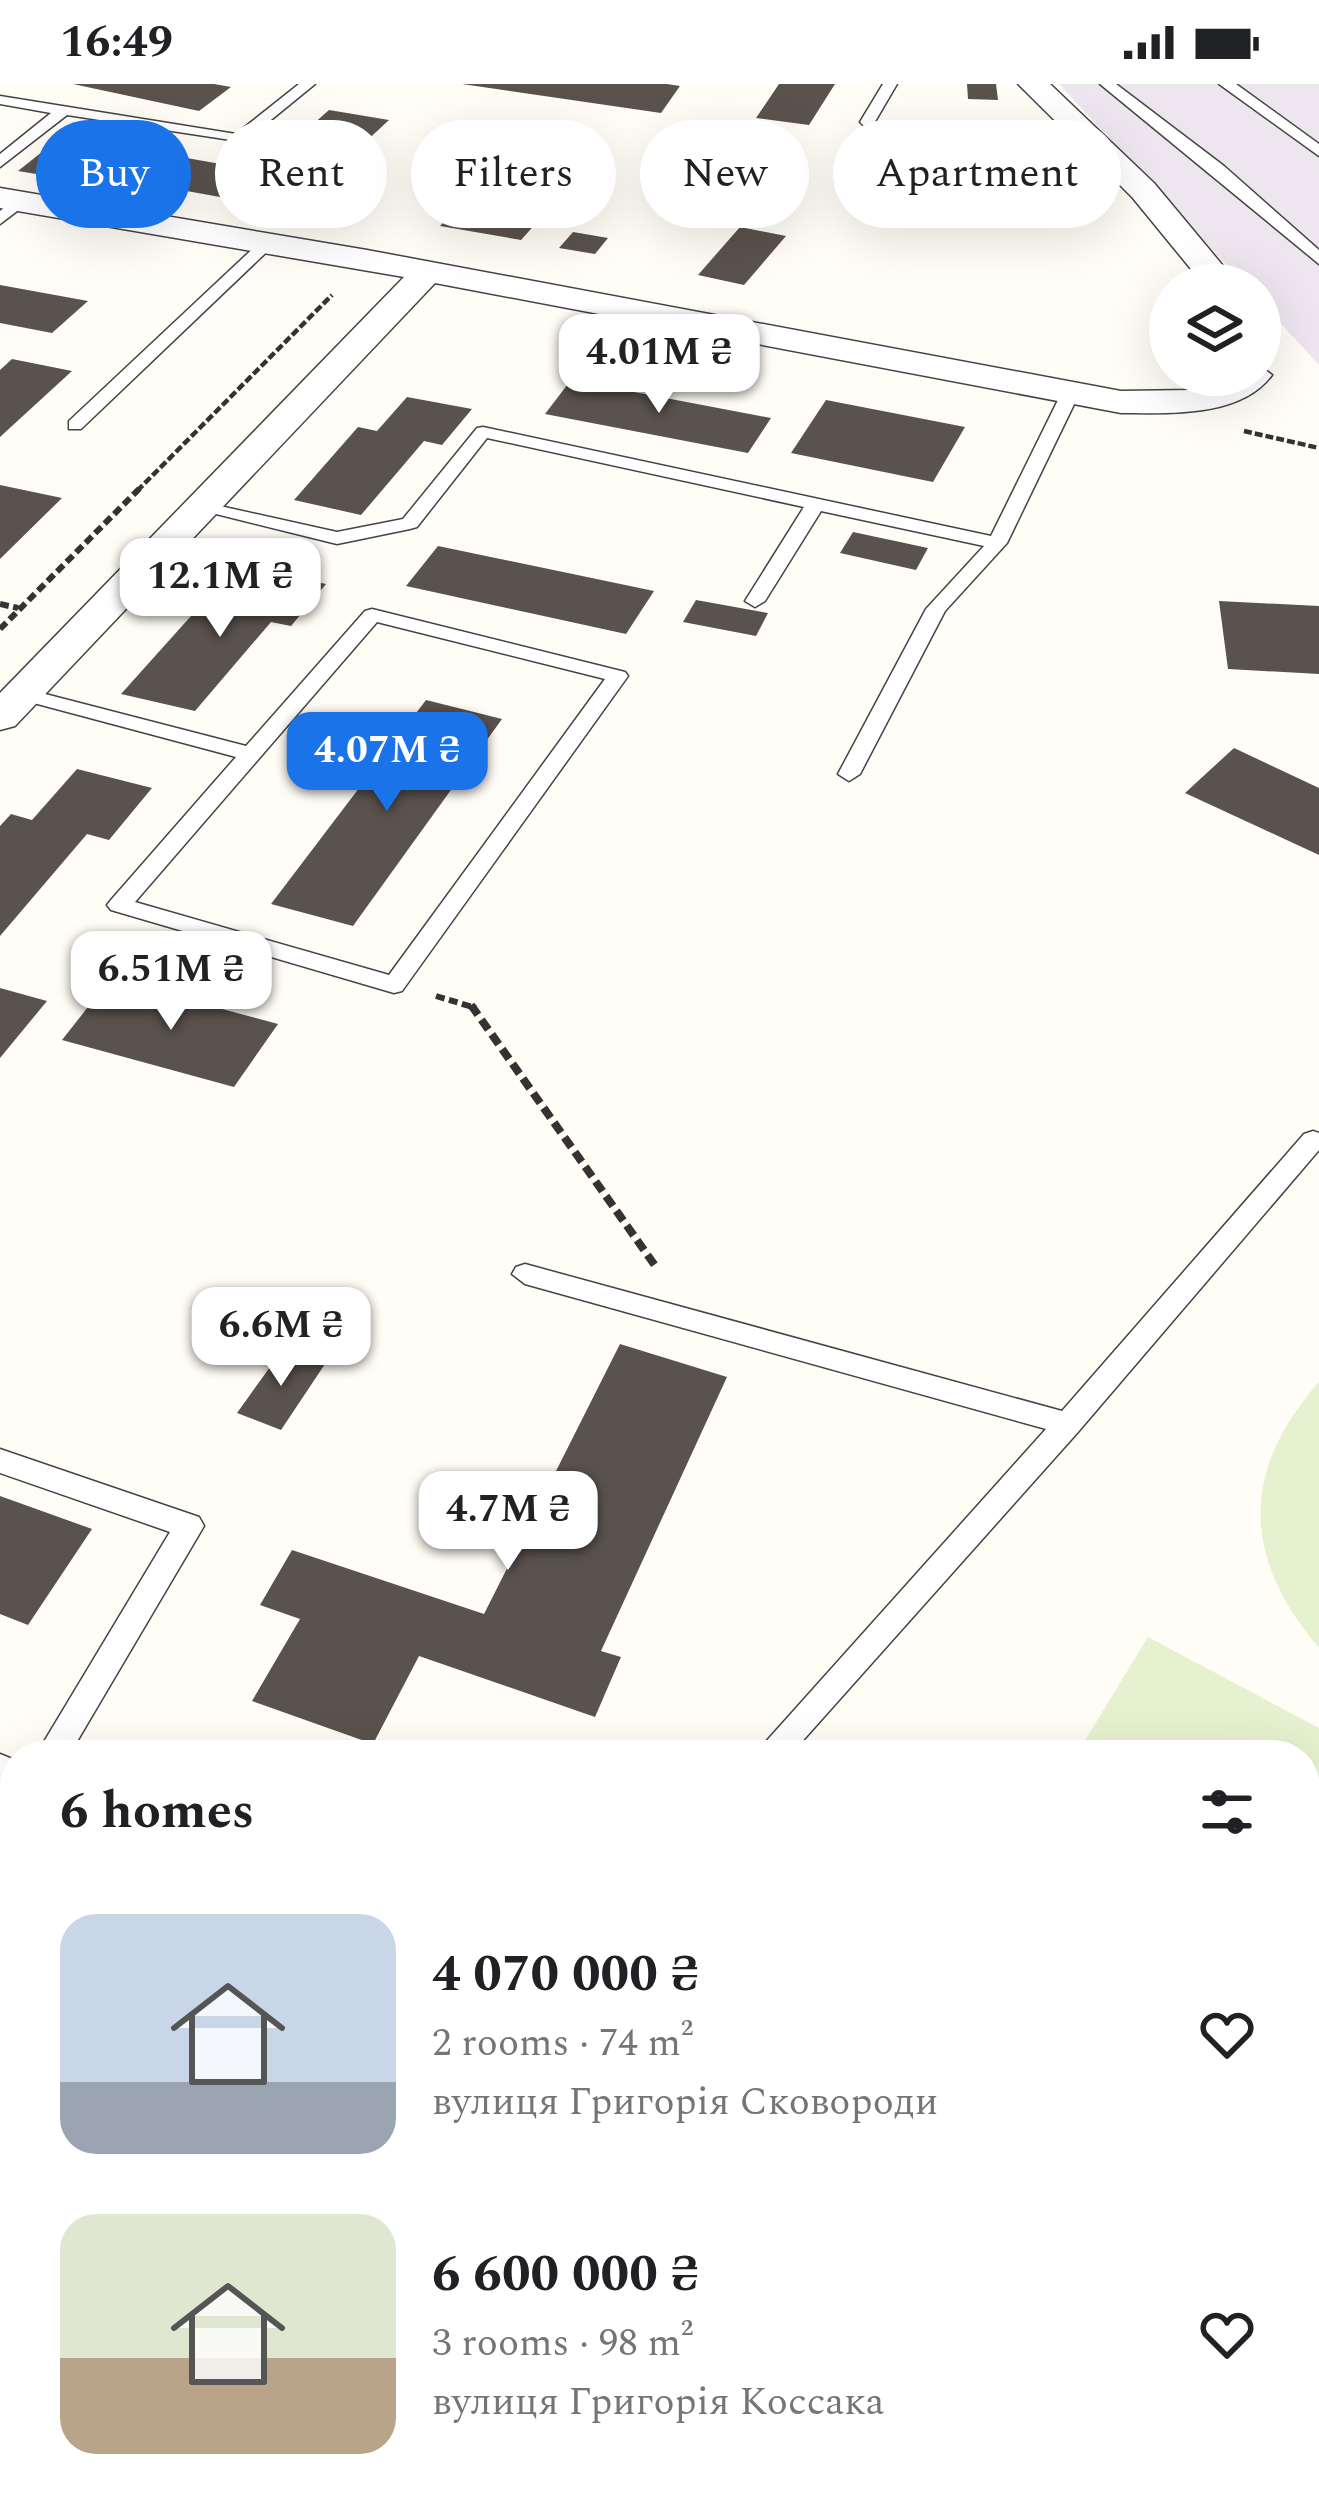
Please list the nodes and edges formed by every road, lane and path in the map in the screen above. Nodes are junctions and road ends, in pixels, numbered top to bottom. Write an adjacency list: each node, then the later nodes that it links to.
1 (308, 84): 7 (lane)
2 (890, 84): 8 (lane)
3 (1033, 84): 15 (street)
4 (1107, 84): 14 (lane)
5 (1226, 84): 9 (lane)
6 (0, 100): 7 (lane)
7 (63, 111): 10 (lane)
8 (869, 120)
9 (1319, 152)
10 (0, 162)
11 (7, 206): 12 (street)
12 (266, 244): 13 (street); 19 (lane)
13 (367, 260): 16 (street); 25 (path)
14 (1319, 260)
15 (1205, 264)
16 (427, 272): 17 (street); 21 (street)
17 (1070, 394): 18 (street); 22 (lane)
18 (1212, 396)
19 (74, 425)
20 (814, 506): 21 (lane); 22 (lane); 23 (lane)
21 (202, 508): 28 (street)
22 (997, 543): 30 (lane)
23 (755, 601)
24 (0, 604): 25 (path)
25 (20, 608): 26 (path); 27 (path)
26 (0, 613)
27 (0, 629)
28 (11, 706): 29 (lane)
29 (251, 754): 31 (lane); 31 (lane)
30 (849, 774)
31 (394, 986): 34 (path)
32 (1313, 1140): 35 (lane)
33 (525, 1274): 34 (lane)
34 (694, 1320): 35 (lane)
35 (1068, 1424): 38 (lane)
36 (0, 1461): 37 (lane)
37 (61, 1740)
38 (784, 1740)

